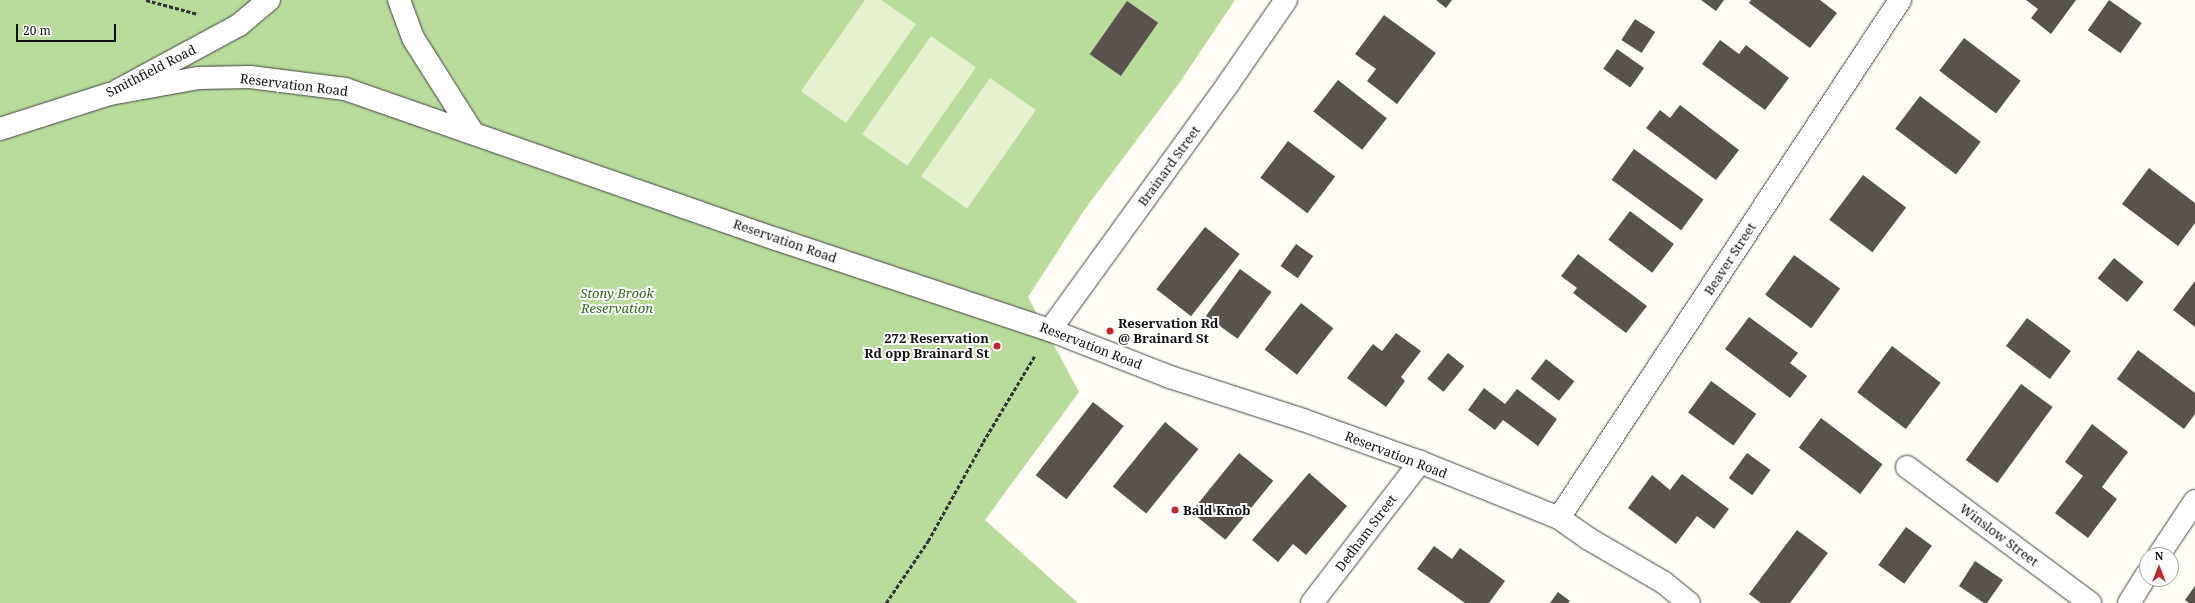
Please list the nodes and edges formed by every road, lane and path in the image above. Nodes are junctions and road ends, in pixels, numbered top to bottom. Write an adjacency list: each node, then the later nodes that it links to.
1 (146, 0): 6 (path)
2 (269, 0): 6 (street, Smithfield Road)
3 (399, 0): 9 (street)
4 (1286, 0): 10 (street, Brainard Street)
5 (1900, 0): 14 (street, Beaver Street)
6 (239, 25): 7 (street, Smithfield Road)
7 (110, 94): 8 (street, Smithfield Road); 9 (street, Reservation Road)
8 (0, 129)
9 (473, 133): 10 (street, Reservation Road)
10 (1050, 330): 11 (street, Reservation Road); 17 (path)
11 (1420, 462): 14 (street, Reservation Road); 18 (street, Dedham Street)
12 (1907, 467): 20 (street, Winslow Street)
13 (2195, 502): 15 (street)
14 (1559, 518): 19 (street, Reservation Road)
15 (2164, 547)
16 (2139, 587): 21 (street)
17 (886, 603)
18 (1312, 603)
19 (1689, 603)
20 (2090, 603)
21 (2129, 603)

